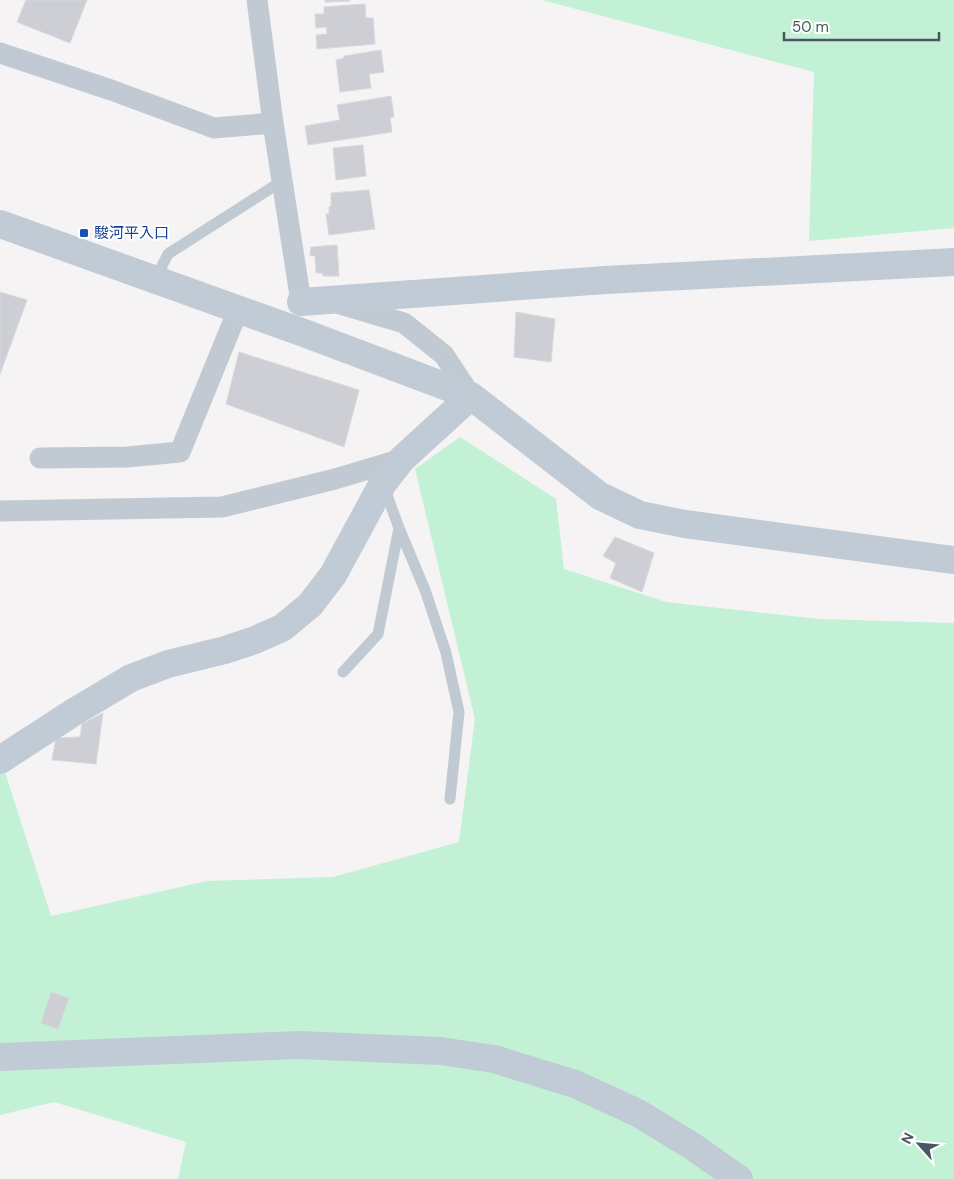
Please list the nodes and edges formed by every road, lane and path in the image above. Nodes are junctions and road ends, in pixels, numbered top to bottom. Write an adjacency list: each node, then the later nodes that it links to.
1 (258, 0): 3 (street)
2 (0, 53): 3 (street)
3 (273, 123): 4 (street)
4 (282, 181): 7 (lane); 8 (street)
5 (0, 224): 7 (street)
6 (954, 262): 8 (street)
7 (155, 280): 9 (street)
8 (301, 302): 10 (street); 11 (street)
9 (238, 310): 10 (street); 12 (street)
10 (304, 333): 11 (street)
11 (471, 396): 13 (street); 17 (street)
12 (40, 458)
13 (402, 459): 14 (street); 15 (street)
14 (383, 483): 16 (lane); 19 (street)
15 (0, 511)
16 (399, 528): 18 (lane); 20 (lane)
17 (954, 560)
18 (343, 672)
19 (0, 760)
20 (450, 799)
21 (0, 1057): 22 (street)
22 (739, 1179)

